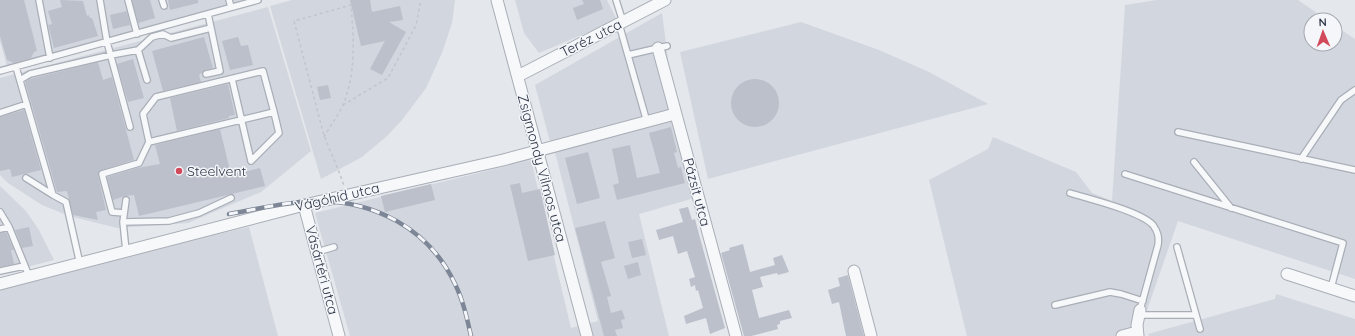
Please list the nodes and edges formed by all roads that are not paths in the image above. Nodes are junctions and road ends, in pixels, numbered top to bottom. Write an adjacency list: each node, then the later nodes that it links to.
1 (39, 0): 19 (lane)
2 (100, 0): 14 (lane)
3 (128, 0): 13 (lane)
4 (229, 0): 9 (lane)
5 (258, 0): 9 (lane)
6 (497, 0): 23 (street, Zsigmondy Vilmos utca)
7 (616, 0): 11 (lane)
8 (665, 0): 11 (street, Teréz utca)
9 (231, 7): 10 (lane)
10 (208, 14): 12 (lane); 13 (lane)
11 (621, 23): 18 (lane); 23 (street, Teréz utca)
12 (211, 28): 16 (lane); 22 (lane)
13 (137, 34): 14 (lane)
14 (108, 42): 17 (lane); 19 (lane)
15 (662, 47): 18 (lane); 31 (street, Pázsit utca)
16 (138, 50): 17 (lane); 26 (lane)
17 (111, 55): 25 (lane); 34 (lane)
18 (628, 55): 33 (lane)
19 (50, 58): 20 (lane)
20 (16, 67): 21 (lane); 25 (lane)
21 (0, 72)
22 (206, 74)
23 (518, 76): 37 (street, Zsigmondy Vilmos utca)
24 (232, 79): 29 (lane); 32 (lane); 36 (lane)
25 (20, 80): 28 (lane)
26 (148, 80)
27 (1355, 90): 38 (lane)
28 (27, 104): 30 (lane); 44 (lane)
29 (274, 112): 32 (lane); 32 (lane)
30 (0, 113)
31 (676, 114): 33 (street, Vágóhíd utca); 74 (street, Pázsit utca)
32 (241, 120): 36 (lane)
33 (647, 122): 37 (street, Vágóhíd utca)
34 (130, 127)
35 (1178, 132): 38 (lane)
36 (149, 142): 50 (lane)
37 (538, 151): 47 (street, Vágóhíd utca); 73 (street, Zsigmondy Vilmos utca)
38 (1301, 159): 40 (lane)
39 (1194, 162): 48 (lane)
40 (1355, 170)
41 (1125, 174): 48 (lane)
42 (26, 178): 44 (lane)
43 (1070, 193): 68 (lane)
44 (53, 195): 58 (lane)
45 (231, 198): 51 (lane)
46 (126, 200): 50 (lane)
47 (304, 205): 56 (street, Vágóhíd utca); 57 (street, Vásártéri utca)
48 (1231, 208): 65 (lane)
49 (0, 212): 52 (lane)
50 (124, 214): 51 (lane)
51 (123, 222): 56 (lane)
52 (9, 226): 53 (lane); 59 (lane)
53 (0, 229)
54 (334, 247): 57 (lane)
55 (1177, 247): 69 (lane)
56 (126, 252): 58 (street, Vágóhíd utca)
57 (317, 252): 72 (street, Vásártéri utca)
58 (80, 264): 63 (street, Vágóhíd utca)
59 (24, 266): 60 (lane); 63 (lane)
60 (0, 271)
61 (854, 271): 75 (street)
62 (1287, 274): 65 (street)
63 (29, 276): 64 (street, Vágóhíd utca)
64 (0, 284)
65 (1331, 288): 66 (street)
66 (1355, 296)
67 (1055, 305): 68 (lane)
68 (1140, 308): 69 (lane); 71 (street)
69 (1196, 315): 70 (lane)
70 (1200, 329)
71 (1138, 334): 76 (street)
72 (339, 336)
73 (587, 336)
74 (736, 336)
75 (870, 336)
76 (1122, 336)

